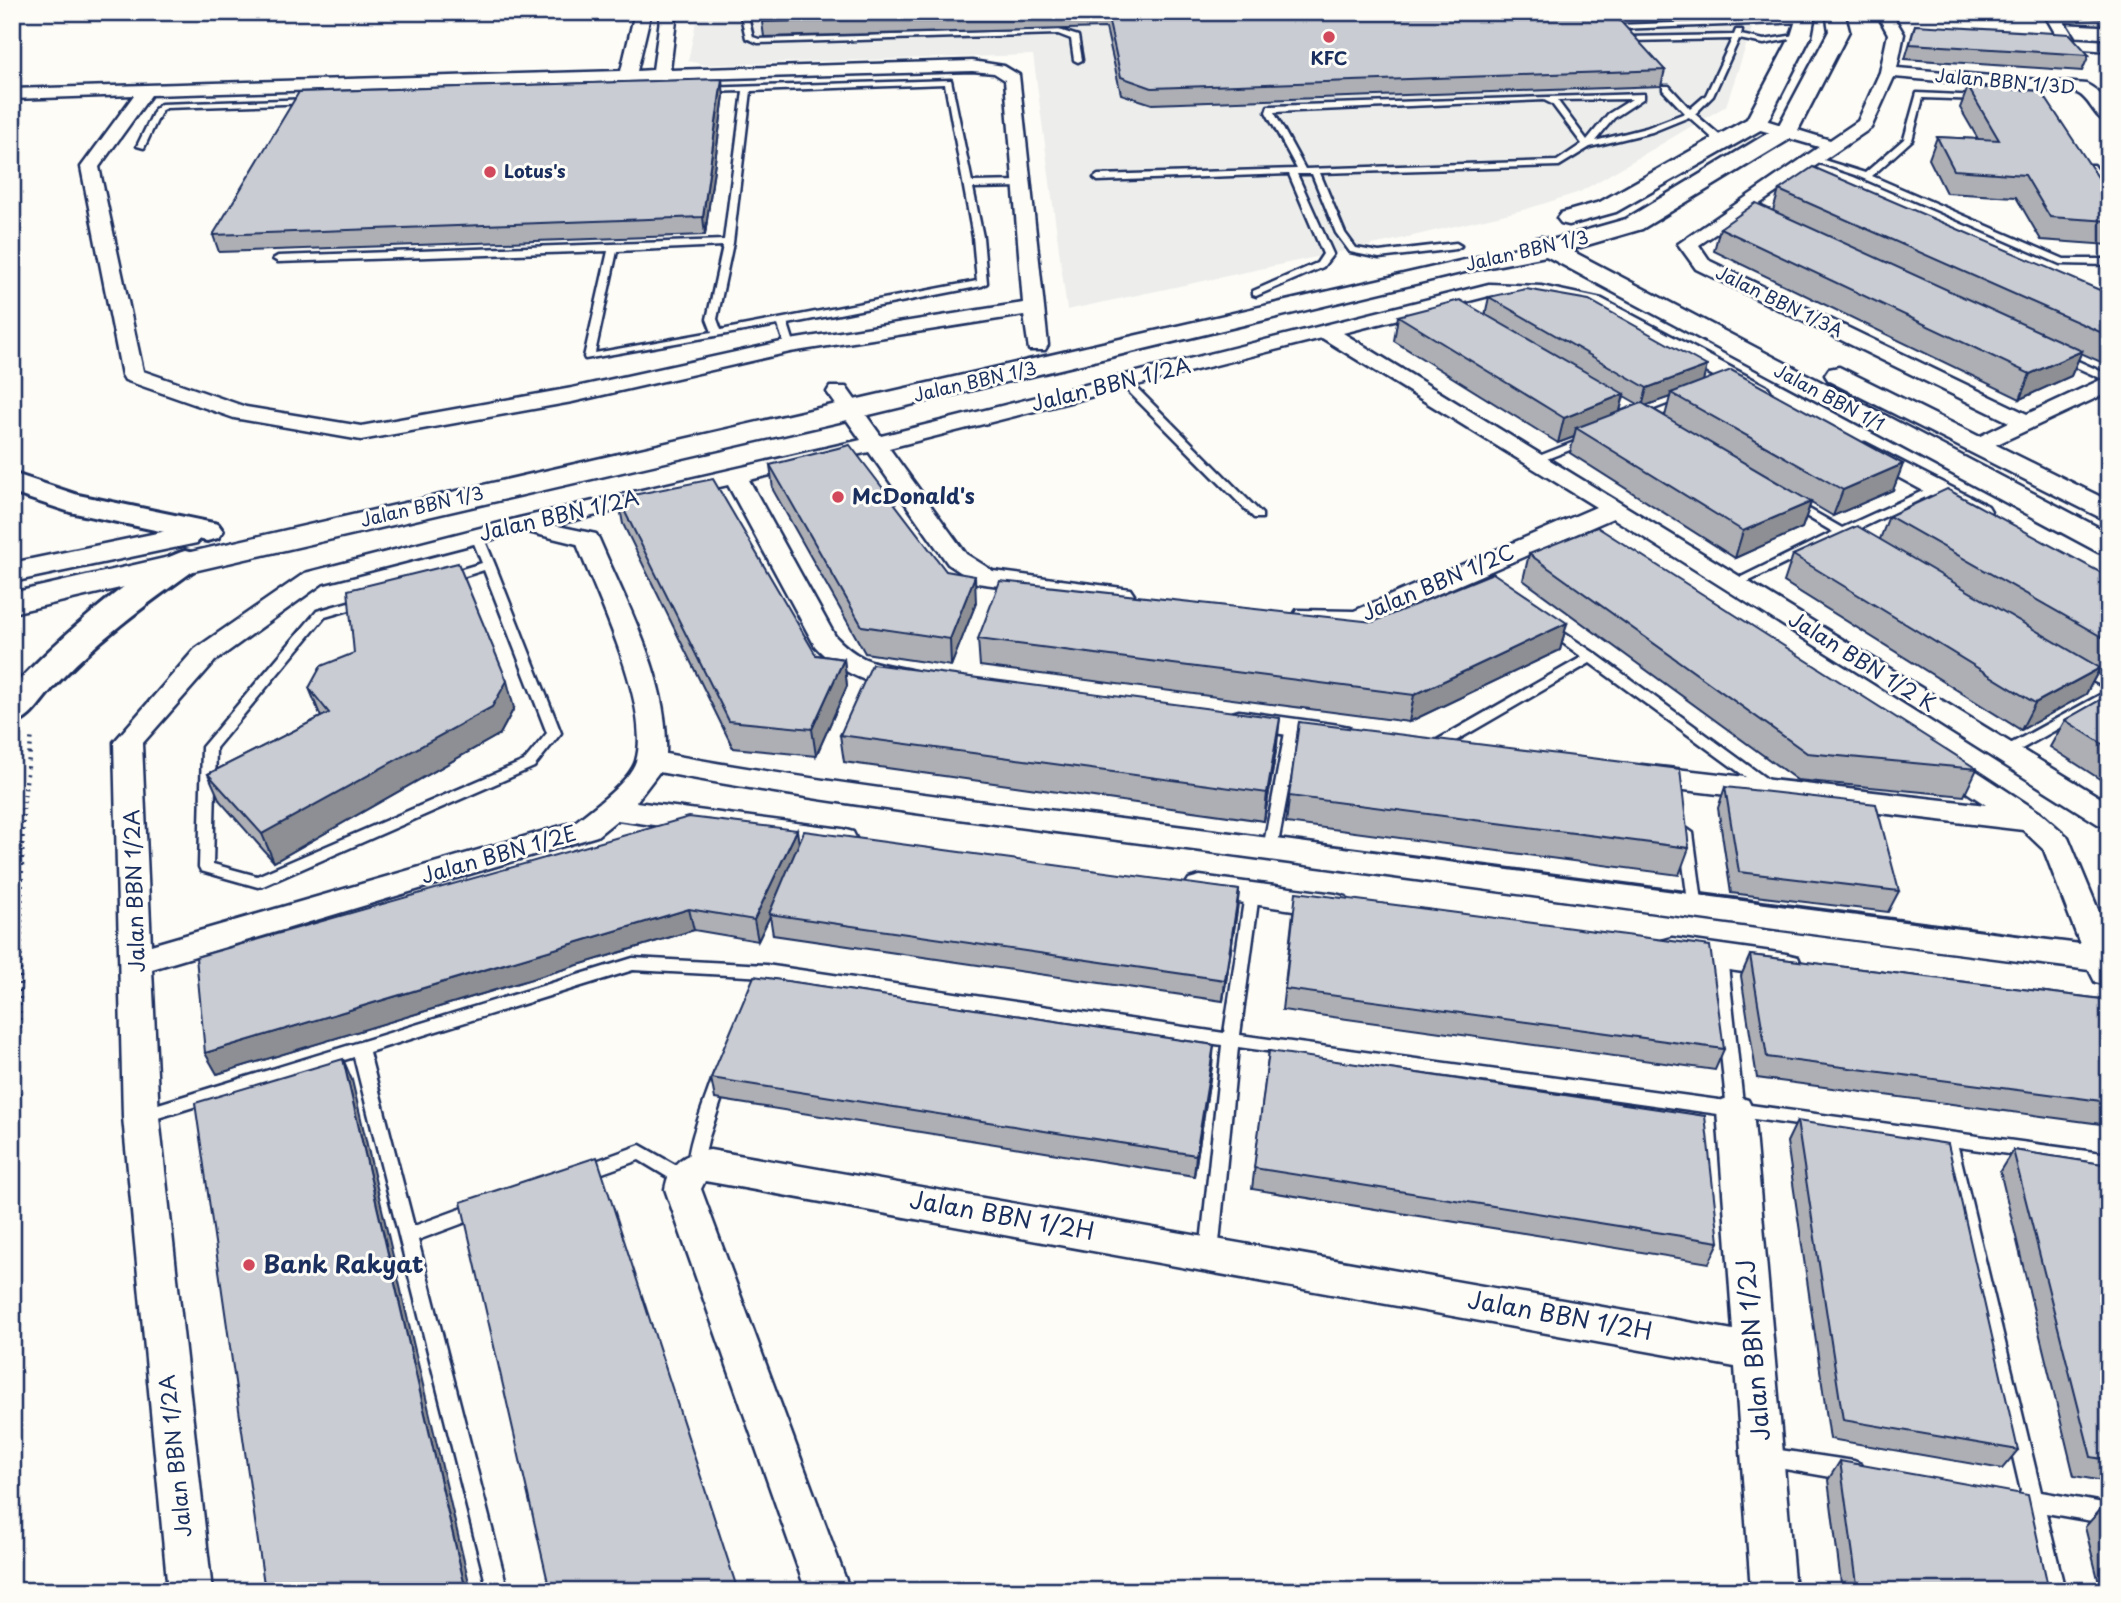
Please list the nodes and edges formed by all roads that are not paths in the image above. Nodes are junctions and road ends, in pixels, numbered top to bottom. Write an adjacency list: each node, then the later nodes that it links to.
1 (643, 12): 21 (street)
2 (669, 12): 20 (street)
3 (743, 12): 18 (lane)
4 (1835, 12): 33 (street)
5 (1883, 12): 19 (street, Jalan BBN 1/3A)
6 (2052, 16): 7 (lane); 15 (street)
7 (2109, 22)
8 (1740, 23): 9 (lane); 10 (lane); 13 (lane)
9 (1802, 23): 14 (lane); 17 (street)
10 (1618, 27)
11 (1629, 39): 13 (lane)
12 (2016, 40): 15 (street)
13 (1736, 41): 14 (lane); 30 (lane)
14 (1764, 42): 17 (lane)
15 (2069, 43): 16 (street)
16 (2109, 46)
17 (1783, 53): 32 (street)
18 (1078, 60)
19 (1888, 72): 31 (street, Jalan BBN 1/3D); 37 (street, Jalan BBN 1/3A)
20 (660, 74): 21 (street); 45 (street)
21 (628, 75): 24 (street)
22 (747, 88): 25 (lane); 46 (lane); 52 (lane)
23 (1667, 88): 30 (lane)
24 (146, 90): 26 (street); 66 (street)
25 (691, 90)
26 (12, 94)
27 (1545, 98): 35 (lane); 35 (lane); 39 (lane)
28 (1996, 99): 42 (lane)
29 (328, 101): 36 (lane)
30 (1689, 114): 34 (lane); 35 (lane)
31 (2109, 118)
32 (1756, 123): 33 (street); 34 (street, Jalan BBN 1/3)
33 (1787, 131): 37 (street); 48 (street, Jalan BBN 1/3)
34 (1722, 142): 50 (street, Jalan BBN 1/3)
35 (1587, 145): 40 (lane)
36 (141, 146)
37 (1823, 154): 41 (street, Jalan BBN 1/3A); 42 (lane)
38 (2086, 160): 47 (lane)
39 (1297, 171): 40 (lane); 43 (lane); 59 (lane)
40 (1315, 171): 55 (lane)
41 (1796, 172): 44 (street); 75 (street, Jalan BBN 1/3A)
42 (1869, 173): 57 (lane)
43 (1098, 178)
44 (1821, 183)
45 (1022, 184): 46 (lane); 60 (street)
46 (968, 186): 61 (lane)
47 (2109, 193)
48 (1634, 224): 51 (street, Jalan BBN 1/3); 54 (street)
49 (1516, 232): 50 (street, Jalan BBN 1/1); 55 (street, Jalan BBN 1/3)
50 (1548, 237): 51 (street, Jalan BBN 1/3); 55 (street, Jalan BBN 1/3); 58 (street, Jalan BBN 1/1)
51 (1577, 241): 80 (street, Jalan BBN 1/1)
52 (728, 243): 53 (lane); 63 (lane)
53 (613, 248): 56 (lane); 63 (lane)
54 (1617, 250)
55 (1462, 255): 58 (street); 59 (street, Jalan BBN 1/3); 64 (street, Jalan BBN 1/3)
56 (278, 260)
57 (2109, 262)
58 (1625, 289): 80 (street, Jalan BBN 1/1)
59 (1256, 293): 65 (street, Jalan BBN 1/3)
60 (1032, 308): 65 (street); 66 (street)
61 (783, 324): 63 (lane); 66 (lane)
62 (1323, 330): 68 (street, Jalan BBN 1/2A); 72 (street, Jalan BBN 1/2A); 81 (street)
63 (718, 334)
64 (1157, 339): 65 (street); 71 (street, Jalan BBN 1/3)
65 (1037, 345): 71 (street, Jalan BBN 1/3)
66 (790, 346)
67 (2045, 350): 69 (lane)
68 (1124, 381): 79 (street, Jalan BBN 1/2A); 89 (lane)
69 (2109, 381): 75 (street)
70 (1692, 399): 74 (lane)
71 (845, 401): 79 (street); 92 (street, Jalan BBN 1/3); 98 (street, Jalan BBN 1/3)
72 (1776, 401)
73 (1633, 416): 74 (lane)
74 (1645, 418): 76 (lane)
75 (2027, 422): 80 (street)
76 (1657, 424)
77 (1596, 437): 81 (lane)
78 (1850, 441): 84 (street)
79 (876, 444): 82 (street, Jalan BBN 1/2A); 104 (street)
80 (1973, 459): 84 (street); 88 (street, Jalan BBN 1/1); 96 (street, Jalan BBN 1/1)
81 (1535, 460): 87 (street)
82 (735, 476): 85 (street, Jalan BBN 1/2A); 110 (street)
83 (12, 482): 92 (main road)
84 (1936, 488): 90 (street); 93 (lane)
85 (645, 495): 91 (street, Jalan BBN 1/2A); 95 (street)
86 (1784, 499): 93 (lane)
87 (1615, 508): 102 (street, Jalan BBN 1/2 K); 106 (street, Jalan BBN 1/2C)
88 (2109, 513)
89 (1258, 516)
90 (1998, 521)
91 (519, 525): 94 (street, Jalan BBN 1/2A); 95 (street)
92 (207, 531): 100 (street, Jalan BBN 1/3)
93 (1842, 533): 97 (lane); 102 (lane)
94 (477, 536): 99 (lane); 136 (street, Jalan BBN 1/2A)
95 (587, 539): 121 (street)
96 (2109, 545)
97 (1866, 546)
98 (185, 561): 105 (street, Jalan BBN 1/3); 114 (main road)
99 (489, 565): 101 (lane); 103 (lane)
100 (12, 573)
101 (437, 580)
102 (1735, 583): 120 (street, Jalan BBN 1/2 K)
103 (385, 595)
104 (1144, 597)
105 (12, 603)
106 (1283, 613)
107 (1536, 618): 108 (lane)
108 (1591, 657): 117 (lane); 123 (lane)
109 (2072, 665): 111 (lane)
110 (933, 681)
111 (2109, 685)
112 (2109, 694): 120 (lane)
113 (1210, 716): 115 (street)
114 (22, 720)
115 (1293, 727): 116 (street); 129 (lane)
116 (1370, 738)
117 (1422, 745): 119 (street)
118 (1915, 745): 127 (street, Jalan BBN 1/2 K)
119 (1476, 752)
120 (2006, 752): 125 (street, Jalan BBN 1/2 K)
121 (651, 761): 124 (street, Jalan BBN 1/2E); 129 (street)
122 (1611, 770): 123 (street)
123 (1776, 792): 127 (street)
124 (612, 809): 128 (street); 136 (street, Jalan BBN 1/2E)
125 (2109, 817)
126 (1684, 818): 133 (lane)
127 (2031, 821): 137 (street, Jalan BBN 1/2 K)
128 (871, 844)
129 (1270, 849): 133 (street)
130 (1171, 883): 131 (street)
131 (1252, 894): 132 (street); 139 (lane)
132 (1362, 909)
133 (1696, 909): 137 (street)
134 (1636, 945): 135 (street)
135 (1719, 956): 138 (street); 142 (lane)
136 (138, 961): 143 (street, Jalan BBN 1/2A)
137 (2106, 965)
138 (1813, 970)
139 (1231, 1040): 140 (lane); 142 (lane); 150 (lane)
140 (359, 1049): 143 (lane); 149 (lane)
141 (726, 1062): 146 (lane)
142 (1735, 1110): 144 (lane); 151 (street, Jalan BBN 1/2J)
143 (141, 1116): 157 (street, Jalan BBN 1/2A)
144 (1947, 1138): 145 (lane); 155 (lane)
145 (2109, 1160)
146 (690, 1173): 147 (lane); 150 (street, Jalan BBN 1/2H); 159 (street)
147 (562, 1180)
148 (498, 1203): 149 (lane)
149 (407, 1236): 158 (lane)
150 (1209, 1253): 151 (street, Jalan BBN 1/2H)
151 (1754, 1352): 152 (street, Jalan BBN 1/2J)
152 (1762, 1457): 153 (lane); 160 (street, Jalan BBN 1/2J)
153 (1871, 1474)
154 (2006, 1496): 155 (lane)
155 (2033, 1500): 156 (lane); 161 (lane)
156 (2109, 1514)
157 (190, 1591)
158 (498, 1591)
159 (828, 1591)
160 (1773, 1591)
161 (2055, 1591)

